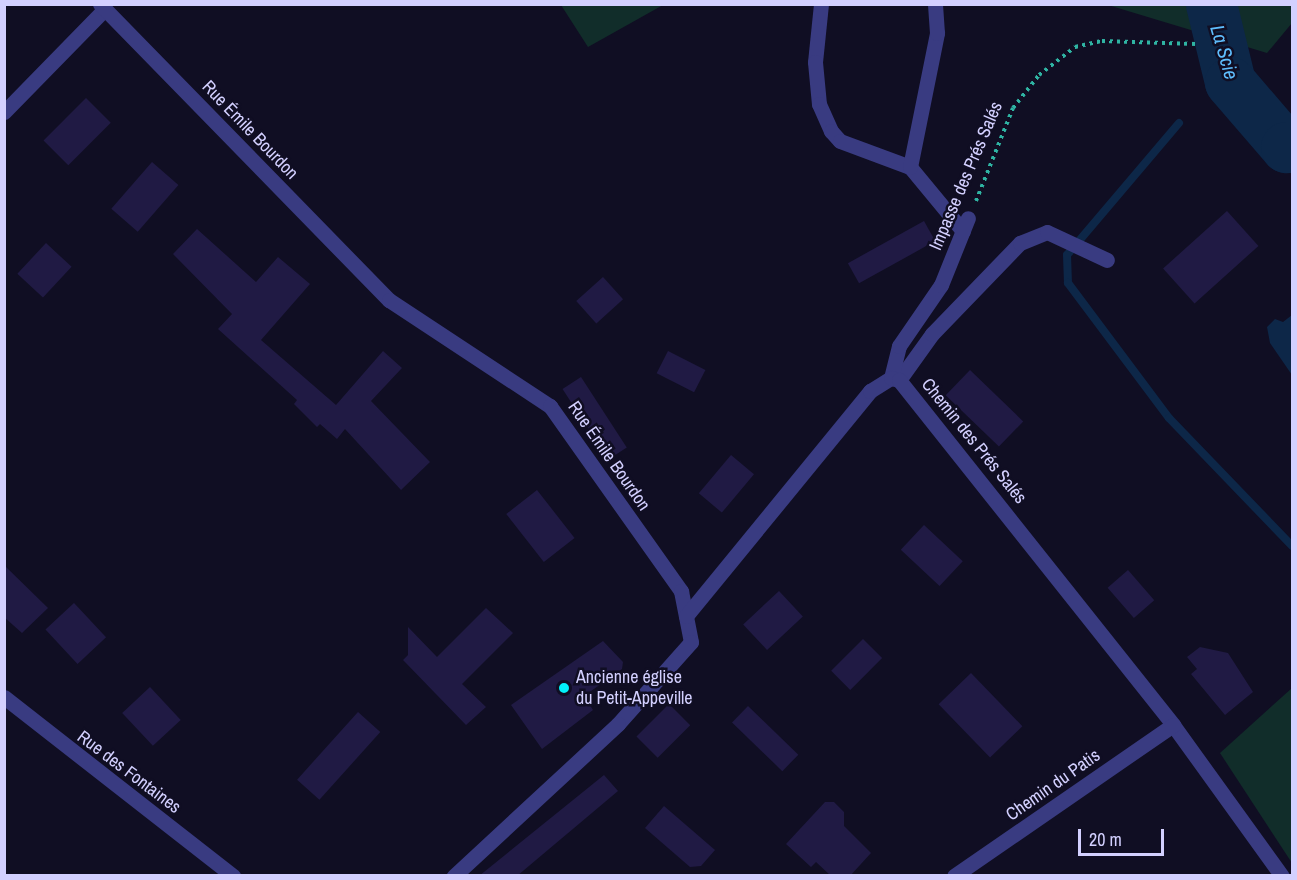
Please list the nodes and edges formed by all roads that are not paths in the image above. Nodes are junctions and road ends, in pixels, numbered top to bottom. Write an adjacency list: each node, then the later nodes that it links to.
1 (821, 4): 5 (street)
2 (935, 4): 5 (street)
3 (102, 7): 4 (street); 8 (street, Rue Émile Bourdon)
4 (4, 112)
5 (910, 167): 7 (street, Impasse des Prés Salés)
6 (1107, 260): 7 (street)
7 (895, 379): 8 (street); 10 (street, Chemin des Prés Salés)
8 (686, 616): 12 (street, Rue Émile Bourdon)
9 (4, 697): 11 (street, Rue des Fontaines)
10 (1173, 725): 13 (street, Chemin du Patis); 14 (street, Chemin des Prés Salés)
11 (233, 876)
12 (454, 876)
13 (954, 876)
14 (1282, 876)

